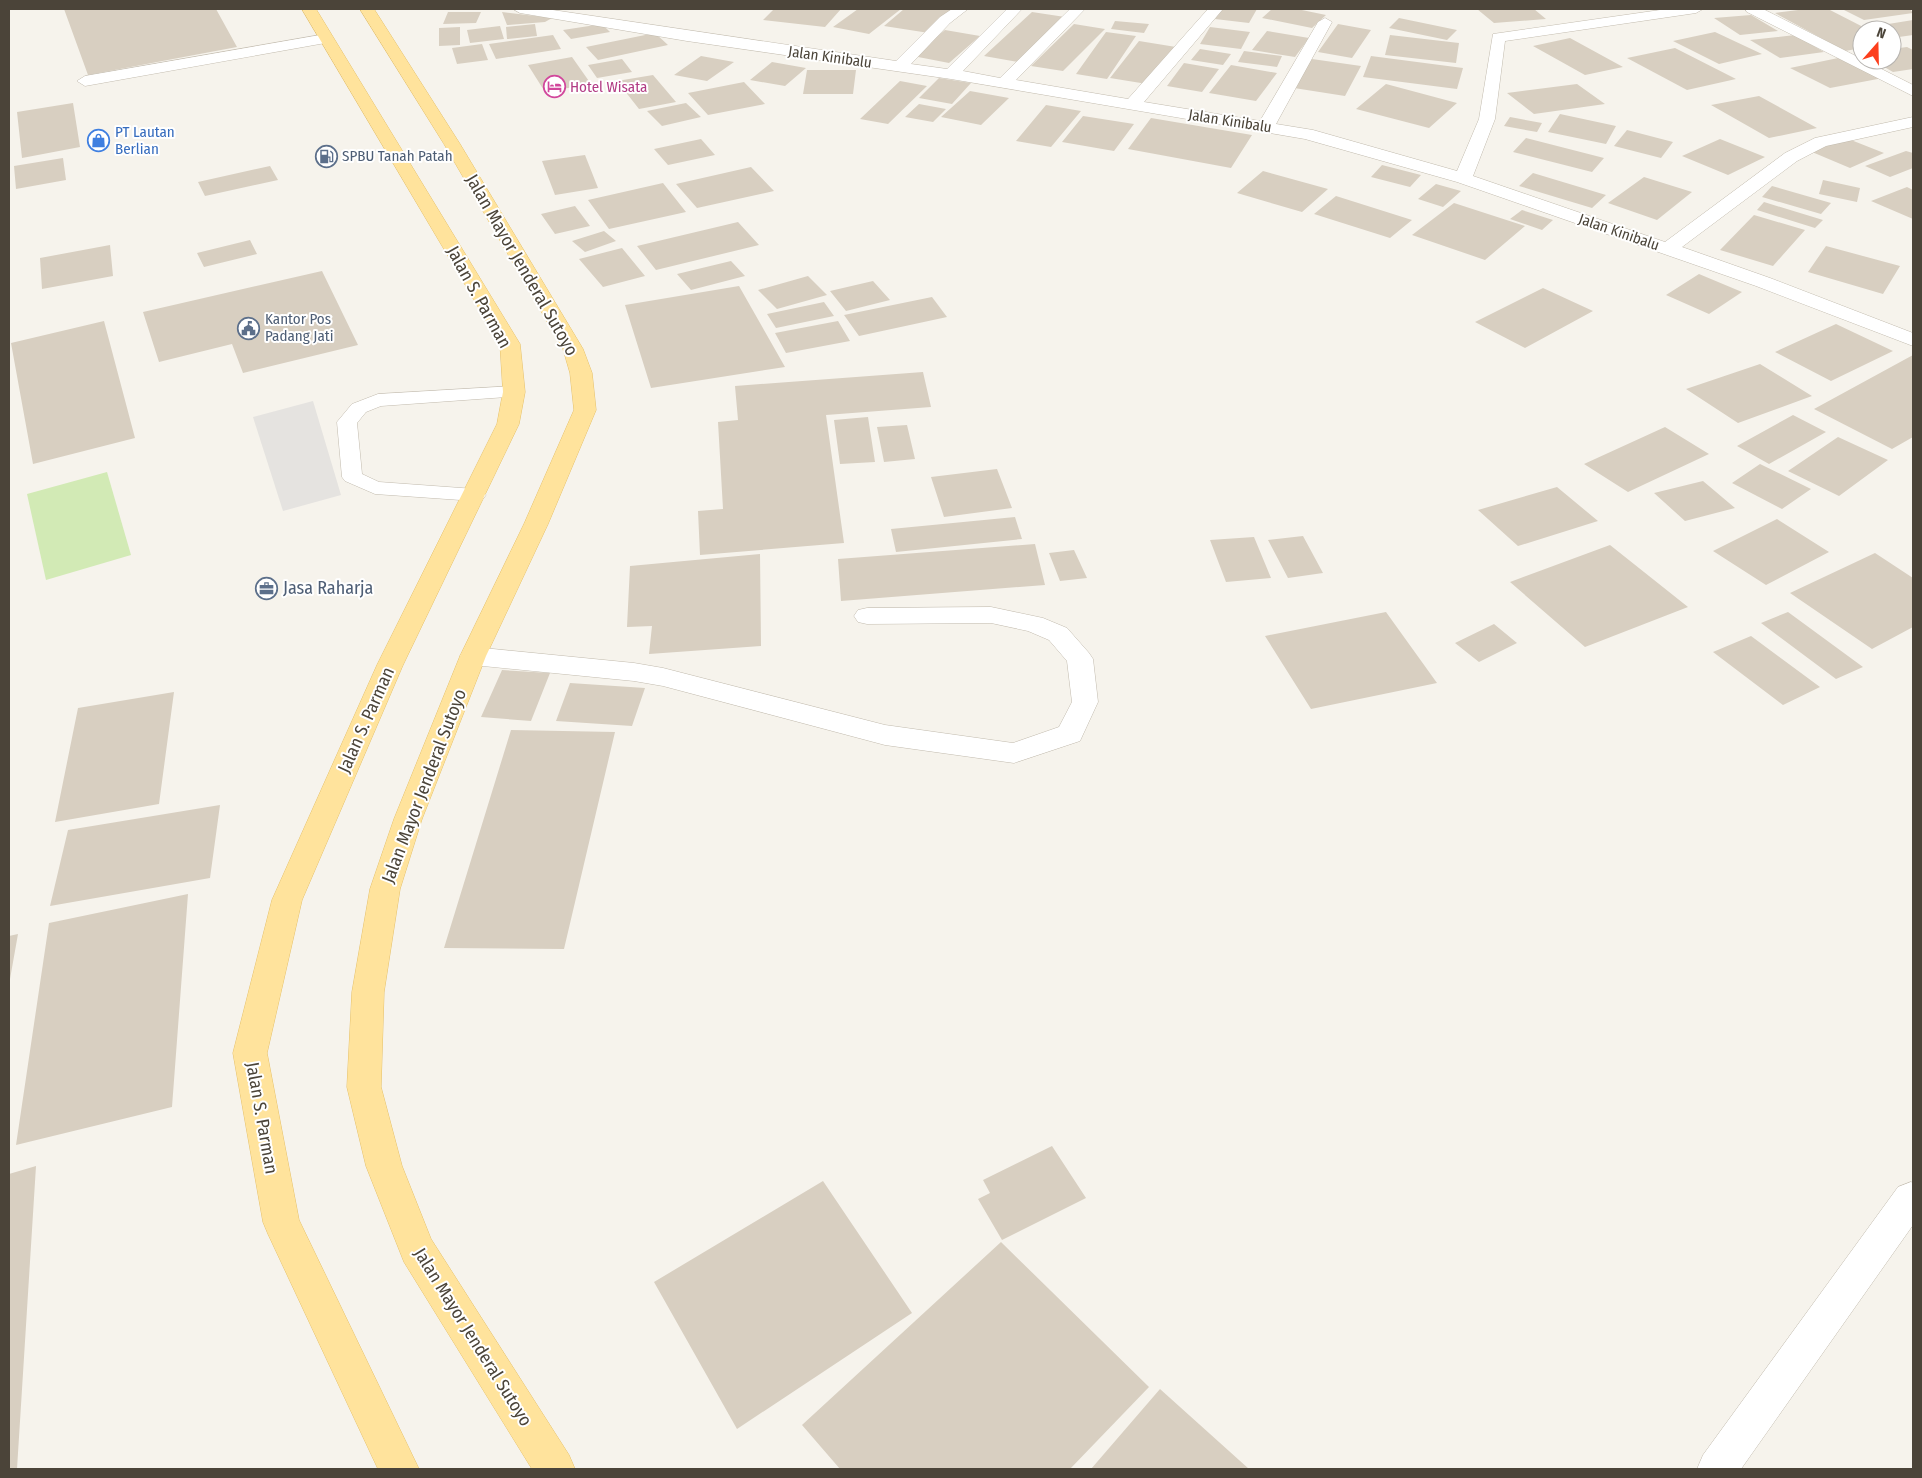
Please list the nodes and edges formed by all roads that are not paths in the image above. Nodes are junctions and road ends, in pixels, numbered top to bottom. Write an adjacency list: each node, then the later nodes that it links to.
1 (308, 9): 11 (main road, Jalan S. Parman)
2 (367, 9): 28 (main road, Jalan Mayor Jenderal Sutoyo)
3 (520, 9): 12 (street, Jalan Kinibalu)
4 (961, 9): 12 (street)
5 (1015, 9): 13 (street)
6 (1078, 9): 15 (street)
7 (1216, 9): 17 (street)
8 (1696, 9): 20 (street)
9 (1752, 9): 16 (street)
10 (1325, 22): 19 (street)
11 (326, 38): 14 (street); 25 (main road, Jalan S. Parman)
12 (900, 66): 13 (street, Jalan Kinibalu)
13 (951, 74): 15 (street, Jalan Kinibalu)
14 (85, 81)
15 (1004, 83): 17 (street, Jalan Kinibalu)
16 (1913, 92)
17 (1132, 105): 19 (street, Jalan Kinibalu)
18 (1913, 122): 21 (street)
19 (1266, 126): 20 (street, Jalan Kinibalu)
20 (1463, 178): 21 (street, Jalan Kinibalu)
21 (1667, 249): 22 (street, Jalan Kinibalu)
22 (1872, 323): 23 (street); 24 (street, Jalan Kinibalu)
23 (1913, 324)
24 (1913, 340)
25 (514, 392): 26 (main road, Jalan S. Parman); 26 (lane)
26 (474, 495): 30 (main road, Jalan S. Parman)
27 (867, 616): 28 (street)
28 (474, 656): 31 (main road, Jalan Mayor Jenderal Sutoyo)
29 (1911, 1200): 32 (street)
30 (399, 1469)
31 (555, 1469)
32 (1717, 1469)

